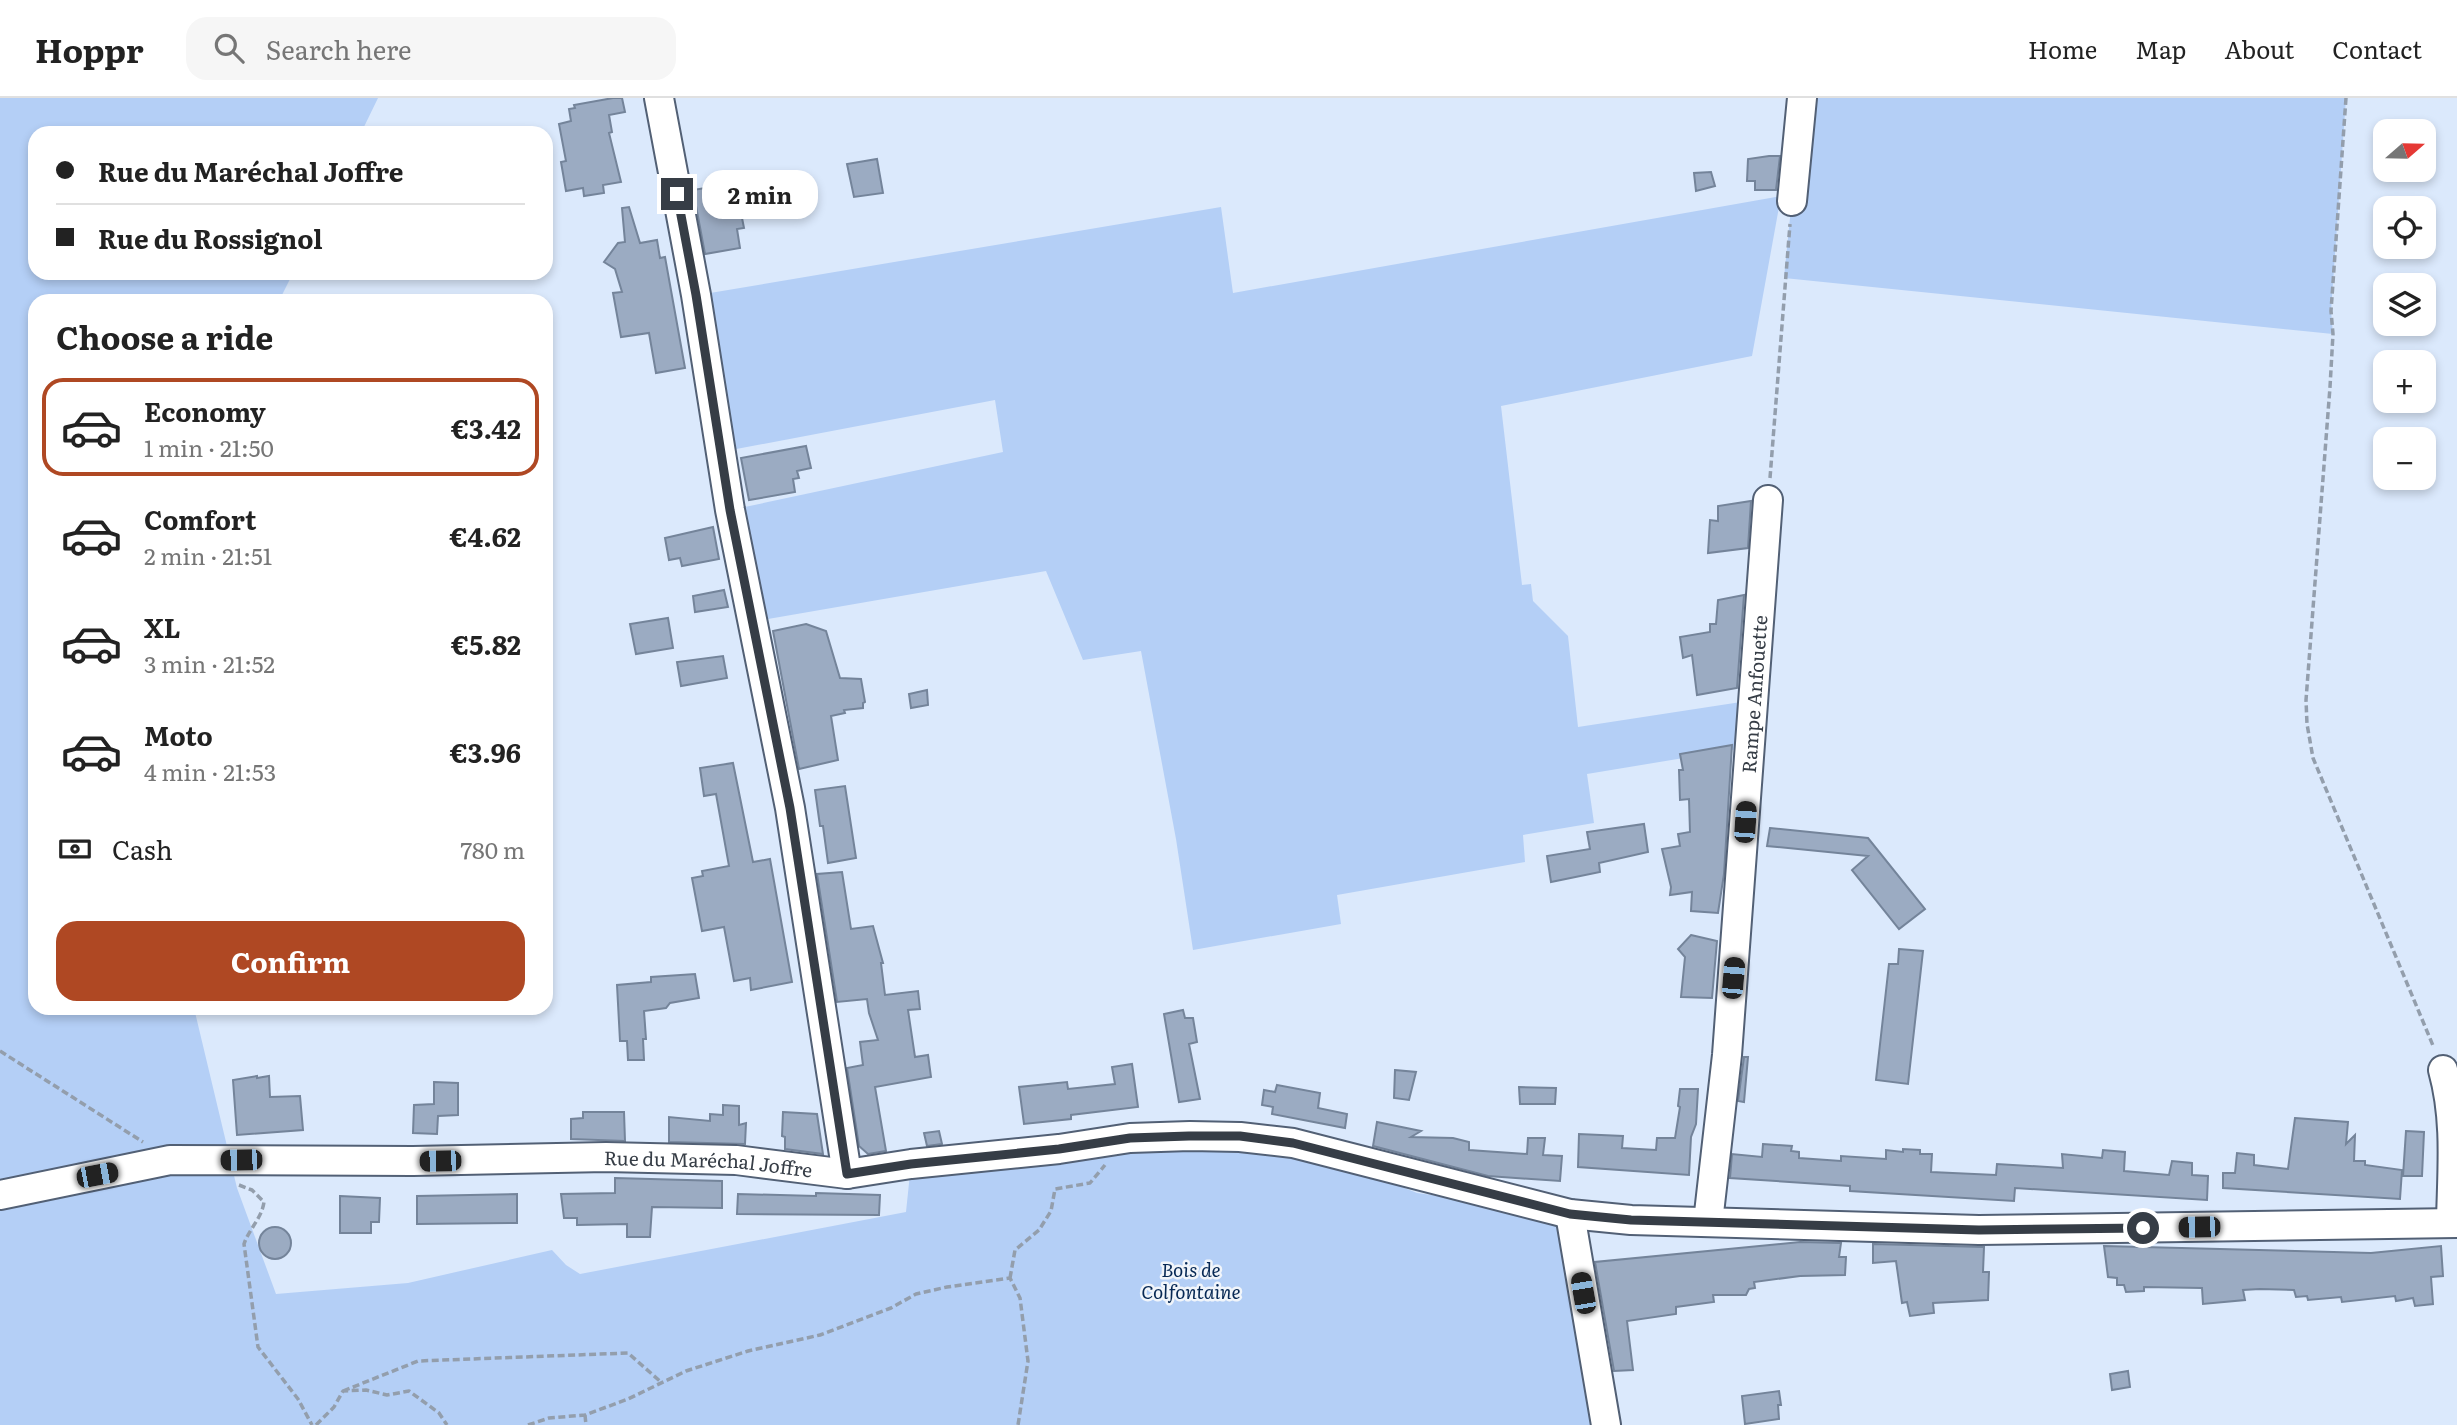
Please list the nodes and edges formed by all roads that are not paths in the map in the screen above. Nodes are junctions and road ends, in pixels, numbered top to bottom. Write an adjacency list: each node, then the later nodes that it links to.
1 (659, 98): 6 (street)
2 (1802, 98): 3 (street)
3 (1792, 201)
4 (1768, 500): 9 (street, Rampe Anfouette)
5 (2443, 1070): 10 (street)
6 (847, 1174): 7 (street, Rue du Maréchal Joffre); 8 (street, Rue du Maréchal Joffre)
7 (0, 1195)
8 (1570, 1214): 9 (street, Rue du Maréchal Joffre); 11 (street)
9 (1708, 1222): 10 (street, Rue du Maréchal Joffre)
10 (2454, 1223)
11 (1606, 1425)

